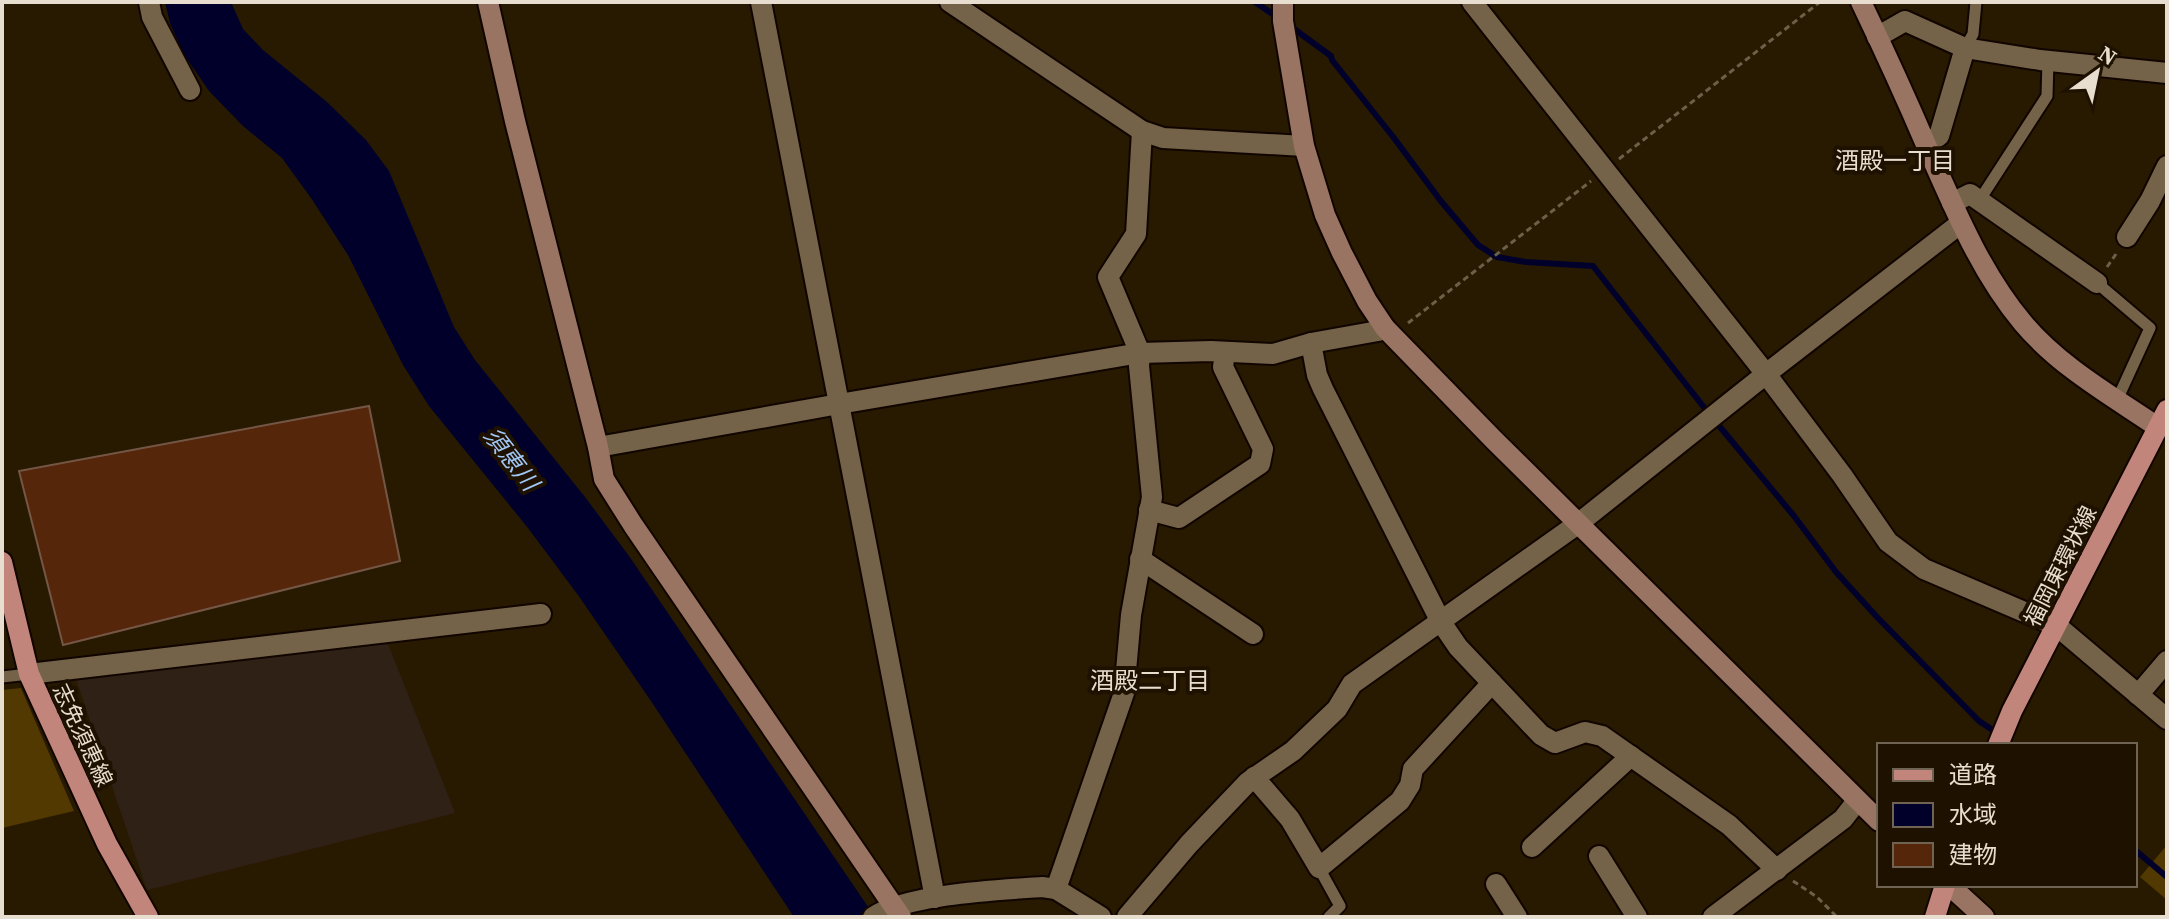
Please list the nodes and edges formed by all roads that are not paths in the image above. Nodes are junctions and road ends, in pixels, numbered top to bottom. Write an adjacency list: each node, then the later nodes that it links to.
1 (149, 2): 13 (street)
2 (488, 2): 32 (street)
3 (761, 2): 30 (street)
4 (950, 2): 14 (street)
5 (1283, 2): 16 (street)
6 (1472, 2): 28 (street)
7 (1861, 2): 9 (street)
8 (1976, 2): 10 (lane)
9 (1877, 37): 10 (street); 15 (street)
10 (1965, 48): 11 (street); 15 (street)
11 (2048, 61): 12 (street); 19 (lane)
12 (2167, 73)
13 (190, 90)
14 (1142, 131): 16 (street); 27 (street)
15 (1926, 143): 20 (street)
16 (1304, 146): 24 (street)
17 (2167, 166): 18 (street)
18 (2162, 191): 22 (street)
19 (1979, 201): 20 (street); 23 (street)
20 (1952, 203): 21 (street)
21 (1961, 223): 28 (street); 29 (street)
22 (2127, 237)
23 (2097, 283): 29 (lane)
24 (1389, 332): 25 (street); 34 (street)
25 (1311, 343): 26 (street); 38 (street)
26 (1225, 352): 27 (street); 33 (street)
27 (1140, 353): 30 (street); 33 (street)
28 (1766, 374): 34 (street); 39 (street)
29 (2117, 400): 31 (street)
30 (839, 404): 32 (street); 60 (street)
31 (2164, 423): 39 (main road, 福岡東環状線)
32 (598, 447): 61 (street)
33 (1149, 510): 35 (street)
34 (1579, 523): 38 (street); 50 (street)
35 (1140, 559): 40 (street); 59 (street)
36 (2, 562): 42 (main road, 志免須恵線)
37 (541, 614): 42 (street)
38 (1441, 622): 44 (street); 49 (street)
39 (2057, 626): 45 (street); 47 (main road, 福岡東環状線)
40 (1253, 634)
41 (2167, 661): 45 (street)
42 (29, 674): 43 (lane); 62 (main road, 志免須恵線)
43 (2, 677)
44 (1492, 683): 48 (street); 54 (street)
45 (2138, 695): 46 (street)
46 (2167, 719)
47 (1999, 743)
48 (1631, 756): 52 (street); 55 (street)
49 (1254, 777): 54 (street); 64 (street)
50 (1857, 801): 51 (street); 55 (street)
51 (1877, 819)
52 (1532, 847)
53 (1599, 856): 67 (street)
54 (1319, 868): 65 (lane)
55 (1777, 870): 68 (street)
56 (1496, 884): 66 (street)
57 (1946, 887): 69 (main road)
58 (1949, 887): 70 (street)
59 (1056, 889): 60 (street); 63 (street)
60 (935, 898): 61 (street)
61 (887, 913)
62 (148, 917)
63 (1101, 917)
64 (1127, 917)
65 (1329, 917)
66 (1517, 917)
67 (1637, 917)
68 (1713, 917)
69 (1935, 917)
70 (1984, 917)

